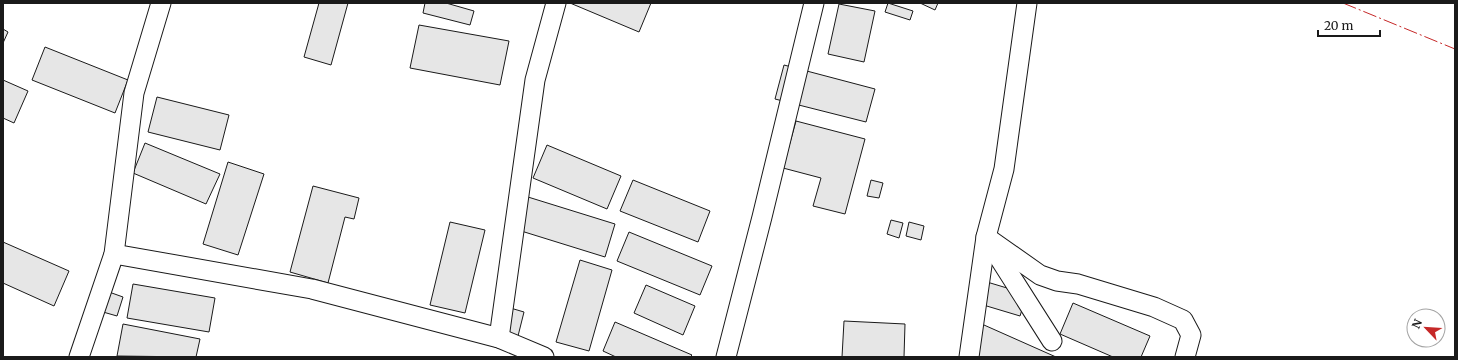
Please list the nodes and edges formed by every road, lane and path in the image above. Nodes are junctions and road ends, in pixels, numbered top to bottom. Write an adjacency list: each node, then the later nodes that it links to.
1 (160, 3): 6 (street)
2 (556, 3): 7 (street)
3 (814, 3): 11 (street)
4 (1027, 3): 5 (street)
5 (986, 237): 8 (street); 12 (street); 13 (street)
6 (114, 254): 7 (street); 9 (street)
7 (499, 338): 10 (street)
8 (1052, 340)
9 (79, 357)
10 (544, 357)
11 (726, 357)
12 (968, 357)
13 (1186, 357)

